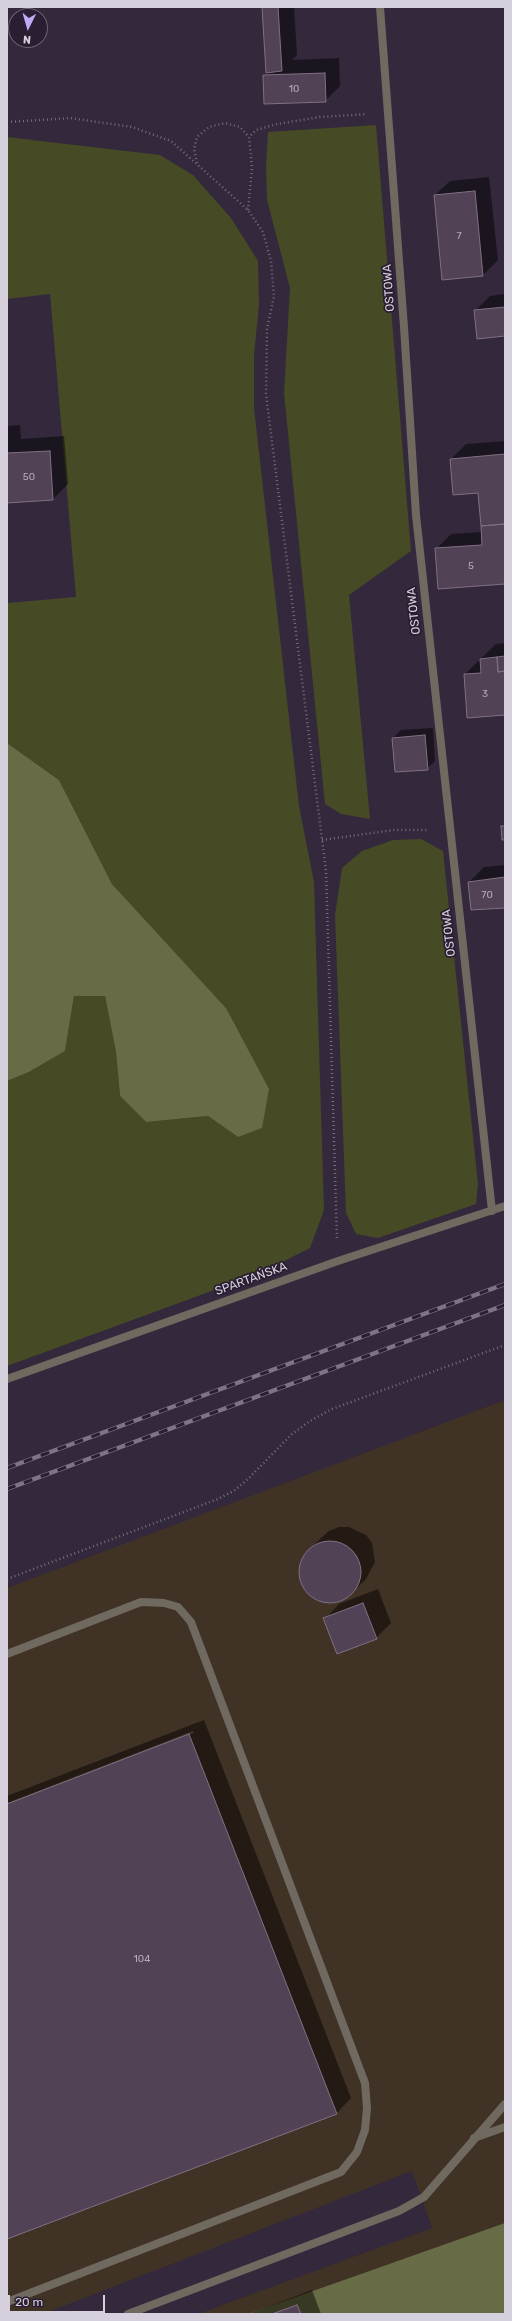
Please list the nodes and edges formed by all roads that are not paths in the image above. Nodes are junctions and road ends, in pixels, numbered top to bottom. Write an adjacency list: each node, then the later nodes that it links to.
1 (380, 7): 3 (street, OSTOWA)
2 (505, 1206): 3 (street, SPARTAŃSKA)
3 (492, 1211): 4 (street, SPARTAŃSKA)
4 (7, 1379)
5 (7, 1654): 9 (street)
6 (505, 2104): 8 (street)
7 (505, 2127): 8 (street)
8 (474, 2138): 10 (street)
9 (7, 2302)
10 (128, 2314)

